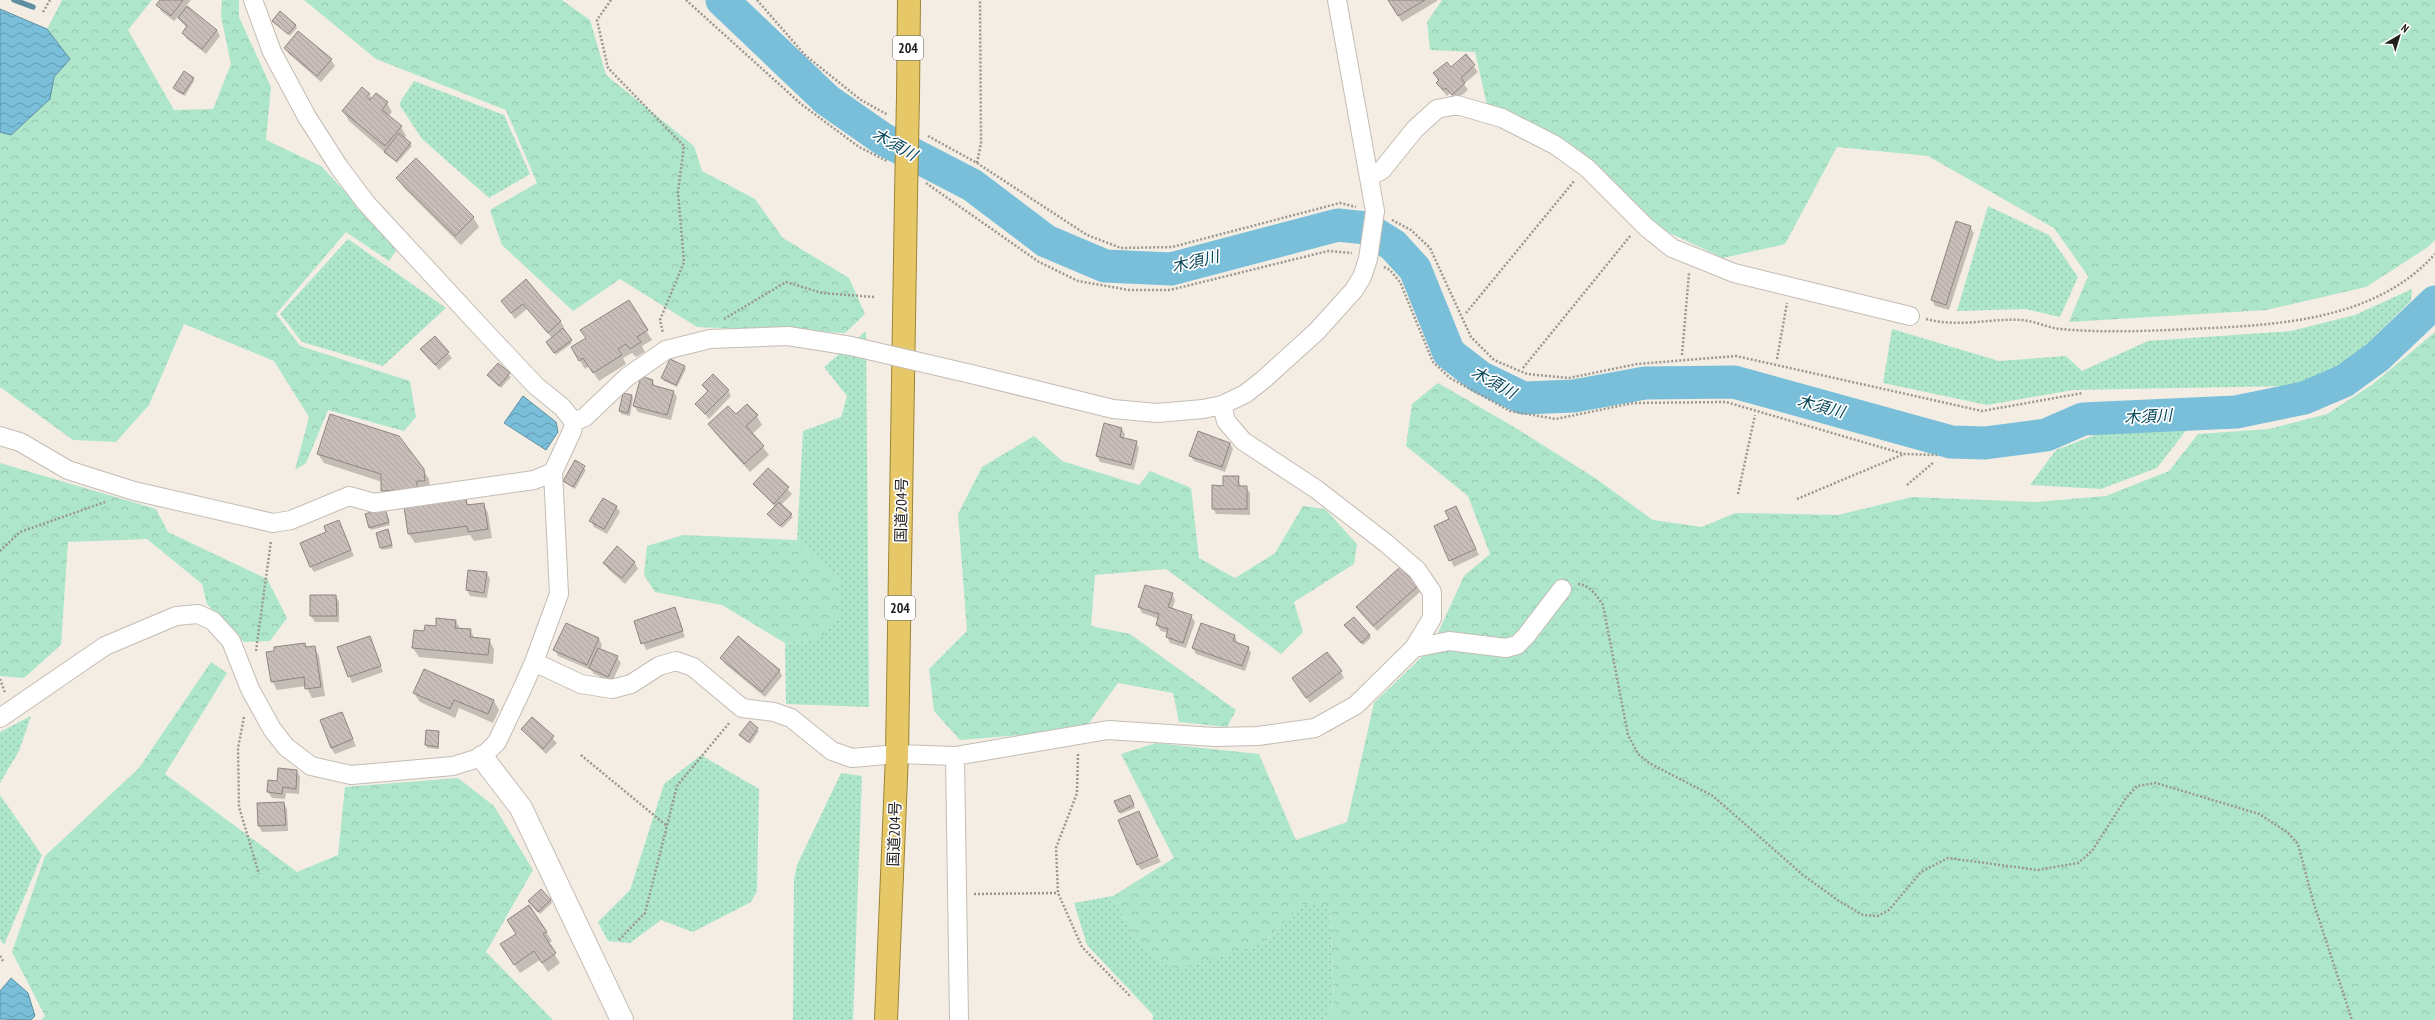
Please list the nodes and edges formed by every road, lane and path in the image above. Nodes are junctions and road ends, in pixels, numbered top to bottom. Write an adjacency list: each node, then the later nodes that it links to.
1 (50, 0): 9 (path)
2 (253, 0): 34 (street)
3 (611, 0): 27 (path)
4 (686, 0): 13 (path)
5 (757, 0): 10 (path)
6 (909, 0): 51 (highway, 国道204号 / 204, bridge)
7 (980, 0): 12 (path)
8 (1337, 0): 14 (street)
9 (43, 12)
10 (896, 119)
11 (923, 133): 12 (path)
12 (977, 163): 17 (path)
13 (892, 164)
14 (1369, 177): 17 (street); 25 (street)
15 (1578, 177): 24 (path)
16 (924, 182): 20 (path)
17 (1375, 211): 20 (street); 31 (path)
18 (1633, 232): 30 (path)
19 (2435, 254): 25 (path)
20 (1368, 260): 32 (street); 36 (path)
21 (1690, 267): 28 (path)
22 (874, 297): 26 (path)
23 (1788, 299): 29 (path)
24 (1466, 313)
25 (1910, 316)
26 (710, 339): 27 (street); 32 (street, bridge)
27 (666, 350): 34 (street)
28 (1682, 355)
29 (1777, 359)
30 (1523, 368)
31 (2083, 393)
32 (1222, 405): 46 (street)
33 (1755, 415): 42 (path)
34 (574, 422): 39 (street)
35 (0, 436): 41 (street)
36 (1904, 454): 37 (path); 43 (path)
37 (1937, 455)
38 (1934, 462): 40 (path)
39 (553, 472): 41 (street); 47 (street)
40 (1907, 485)
41 (134, 491): 44 (path)
42 (1738, 494)
43 (1797, 499)
44 (0, 551)
45 (1562, 589): 46 (street); 65 (path)
46 (1414, 648): 50 (street)
47 (534, 662): 48 (street); 54 (street)
48 (742, 708): 51 (street); 55 (path)
49 (0, 718): 54 (street)
50 (1079, 735): 53 (street); 56 (path)
51 (897, 754): 53 (street); 63 (highway, 国道204号 / 204)
52 (581, 755): 55 (path)
53 (955, 756): 57 (street)
54 (482, 757): 62 (street)
55 (667, 826): 58 (path)
56 (1058, 893): 57 (path); 61 (path)
57 (957, 894): 64 (street)
58 (619, 940)
59 (0, 956): 60 (path)
60 (3, 960)
61 (1131, 997)
62 (622, 1020)
63 (886, 1020)
64 (959, 1020)
65 (2352, 1020)

